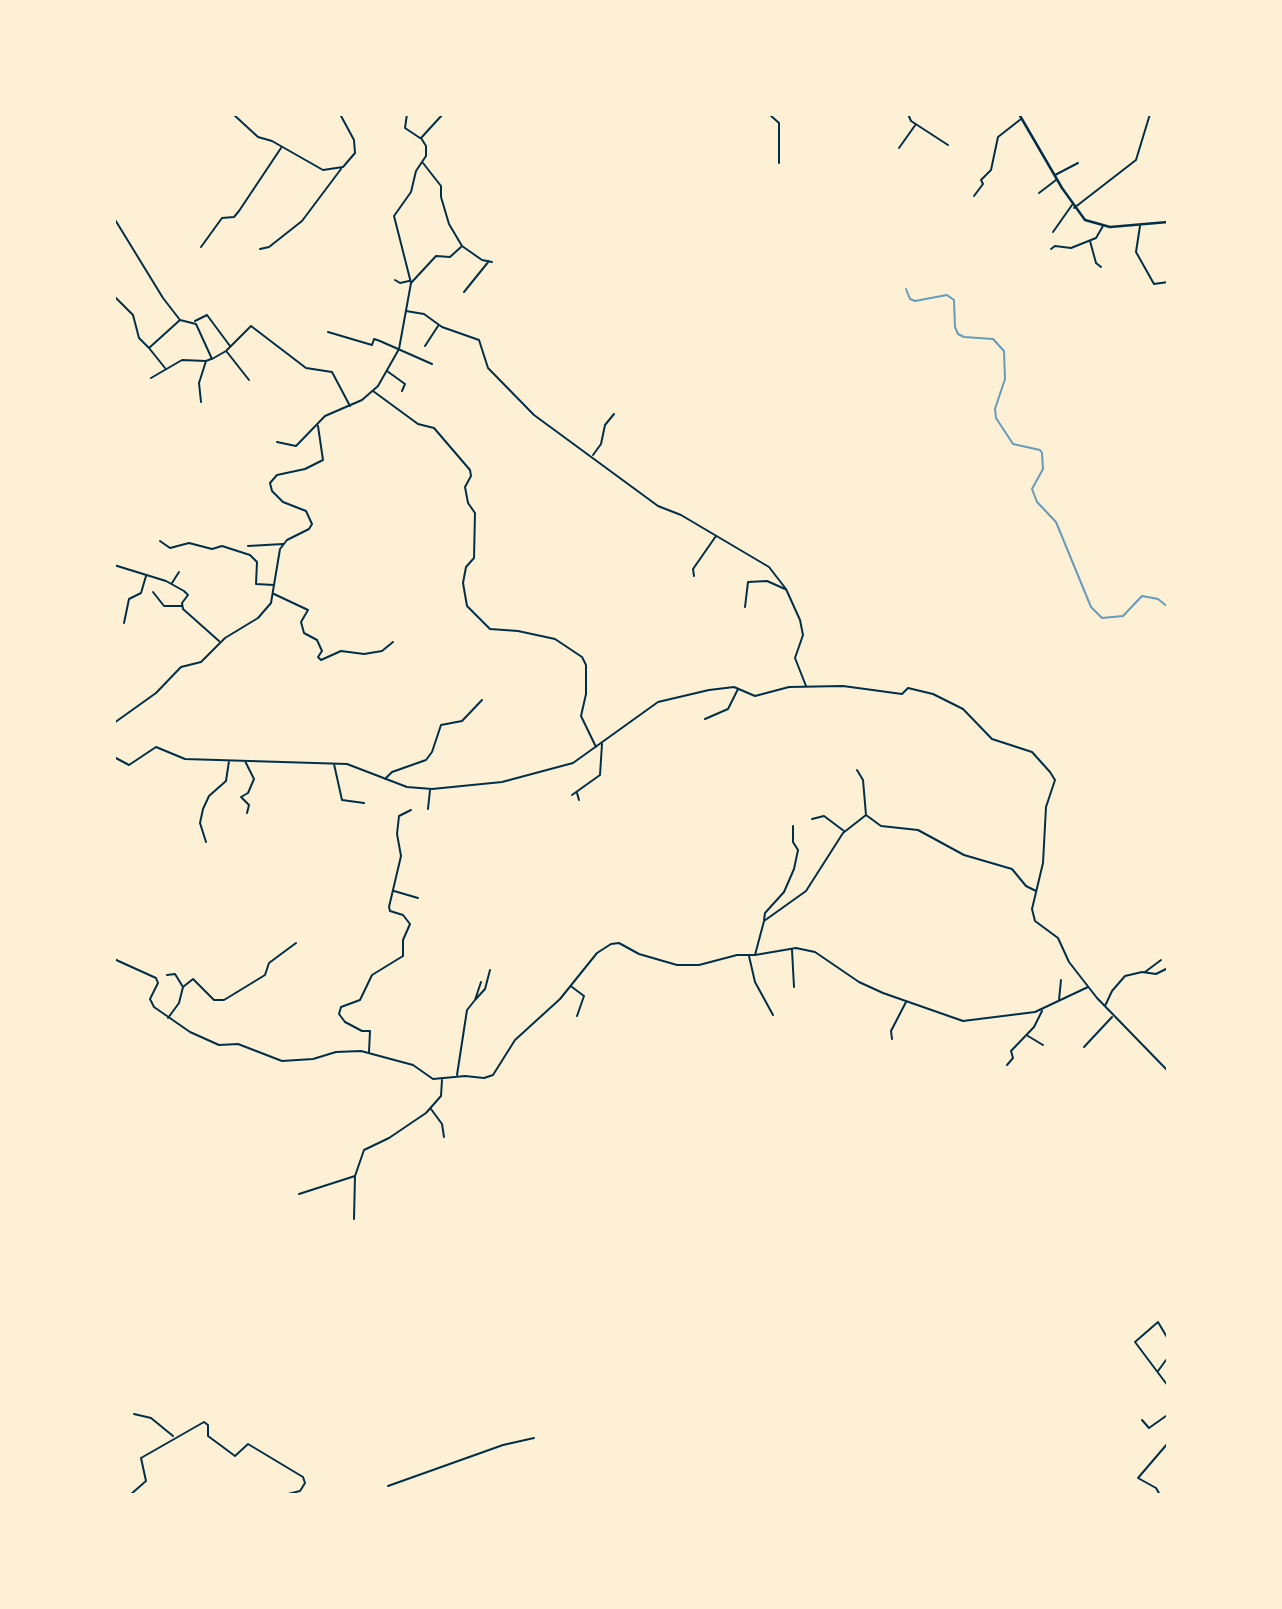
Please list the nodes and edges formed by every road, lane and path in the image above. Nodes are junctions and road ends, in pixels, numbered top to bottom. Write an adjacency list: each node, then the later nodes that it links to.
1 (233, 114): 12 (street)
2 (340, 114): 17 (street)
3 (407, 114): 10 (street)
4 (443, 114): 10 (street)
5 (769, 114): 15 (street)
6 (908, 114): 9 (street)
7 (1150, 114): 21 (street)
8 (1021, 116): 18 (main road); 20 (street)
9 (916, 124): 11 (street); 13 (street)
10 (421, 138): 14 (street)
11 (948, 145)
12 (282, 147): 17 (street); 29 (street)
13 (899, 148)
14 (422, 162): 28 (street); 34 (street)
15 (779, 163)
16 (1078, 163): 18 (street)
17 (343, 167): 31 (street)
18 (1056, 177): 19 (street); 21 (main road)
19 (1039, 193)
20 (974, 196)
21 (1073, 206): 24 (main road); 26 (street)
22 (114, 218): 39 (street)
23 (1168, 222): 25 (main road)
24 (1103, 225): 25 (main road); 27 (street)
25 (1140, 225): 35 (street)
26 (1053, 232)
27 (1090, 240): 30 (street); 32 (street)
28 (462, 246): 34 (street); 36 (street)
29 (201, 247)
30 (1051, 248)
31 (260, 249)
32 (1101, 267)
33 (395, 281): 34 (street)
34 (410, 282): 38 (street)
35 (1168, 282)
36 (464, 292)
37 (114, 296): 45 (street)
38 (406, 311): 41 (street); 46 (street)
39 (180, 320): 40 (street); 45 (street)
40 (194, 322): 43 (street); 48 (street)
41 (438, 326): 44 (street); 62 (street)
42 (328, 332): 46 (street)
43 (230, 346): 47 (street); 58 (street)
44 (425, 346)
45 (149, 348): 51 (street)
46 (399, 349): 50 (street); 52 (street)
47 (226, 351): 48 (street); 54 (street)
48 (212, 359): 49 (street)
49 (206, 360): 51 (street); 57 (street)
50 (432, 364)
51 (165, 368): 53 (street)
52 (387, 371): 55 (street); 56 (street)
53 (150, 378)
54 (249, 380)
55 (373, 391): 58 (street); 87 (street)
56 (402, 391)
57 (201, 402)
58 (351, 407): 60 (street)
59 (614, 414): 62 (street)
60 (318, 426): 61 (street); 65 (street)
61 (277, 442)
62 (592, 456): 63 (street)
63 (716, 536): 70 (street); 73 (street)
64 (160, 541): 72 (street)
65 (283, 544): 66 (street); 72 (street)
66 (248, 546)
67 (114, 565): 69 (street)
68 (179, 572): 71 (street)
69 (146, 575): 71 (street); 78 (street)
70 (694, 576)
71 (171, 584): 76 (street)
72 (275, 584): 75 (street)
73 (786, 589): 77 (street); 81 (street)
74 (153, 592): 76 (street)
75 (274, 594): 79 (street); 80 (street)
76 (181, 606): 79 (street)
77 (745, 607)
78 (124, 624)
79 (220, 642): 85 (street)
80 (393, 642)
81 (808, 687): 82 (street); 108 (street)
82 (739, 688): 84 (street); 86 (street)
83 (482, 700): 93 (street)
84 (705, 719)
85 (114, 723)
86 (602, 743): 87 (street); 95 (street)
87 (596, 747): 94 (street)
88 (114, 757): 90 (street)
89 (244, 759): 90 (street); 91 (street); 101 (street)
90 (229, 760): 106 (street)
91 (334, 763): 93 (street); 98 (street)
92 (857, 770): 102 (street)
93 (385, 779): 94 (street)
94 (430, 790): 99 (street)
95 (576, 792): 96 (street); 97 (street)
96 (572, 794)
97 (579, 800)
98 (364, 803)
99 (428, 809)
100 (411, 810): 107 (street)
101 (247, 813)
102 (866, 815): 105 (street); 108 (street)
103 (813, 819): 105 (street)
104 (793, 826): 110 (street)
105 (845, 831): 110 (street)
106 (206, 842)
107 (393, 890): 109 (street); 140 (street)
108 (1037, 891): 125 (street)
109 (418, 898)
110 (765, 921): 114 (street)
111 (296, 943): 126 (street)
112 (791, 948): 114 (street); 124 (street); 128 (street)
113 (749, 955): 114 (street); 123 (street); 132 (street)
114 (755, 955)
115 (114, 959): 135 (street)
116 (1161, 960): 119 (street)
117 (1168, 968): 119 (street)
118 (490, 971): 127 (street)
119 (1145, 972): 130 (street)
120 (167, 975): 126 (street)
121 (1061, 980): 129 (street)
122 (481, 982): 127 (street)
123 (571, 985): 134 (street); 143 (street)
124 (794, 987)
125 (1089, 987): 129 (street); 130 (street)
126 (183, 988): 135 (street)
127 (475, 1000): 143 (street)
128 (906, 1001): 131 (street); 137 (street)
129 (1059, 1001): 131 (street)
130 (1105, 1006): 133 (street)
131 (1042, 1010): 136 (street)
132 (773, 1015)
133 (1113, 1015): 139 (street); 142 (street)
134 (577, 1016)
135 (168, 1018): 140 (street)
136 (1027, 1035): 138 (street); 141 (street)
137 (892, 1039)
138 (1043, 1045)
139 (1084, 1047)
140 (369, 1053): 144 (street)
141 (1007, 1065)
142 (1168, 1070)
143 (457, 1076): 144 (street)
144 (442, 1079): 145 (street)
145 (430, 1108): 146 (street); 147 (street)
146 (444, 1137)
147 (355, 1176): 148 (street); 149 (street)
148 (299, 1194)
149 (354, 1219)
150 (1168, 1339): 152 (street)
151 (1166, 1360): 152 (street)
152 (1157, 1372): 153 (street)
153 (1168, 1386)
154 (1168, 1412): 156 (street)
155 (134, 1414): 159 (street)
156 (1166, 1416): 157 (street); 158 (street)
157 (1142, 1420)
158 (1168, 1420)
159 (174, 1437): 163 (street); 164 (street)
160 (534, 1438): 162 (street)
161 (1168, 1443): 165 (street)
162 (388, 1486)
163 (130, 1495)
164 (284, 1495)
165 (1160, 1495)

